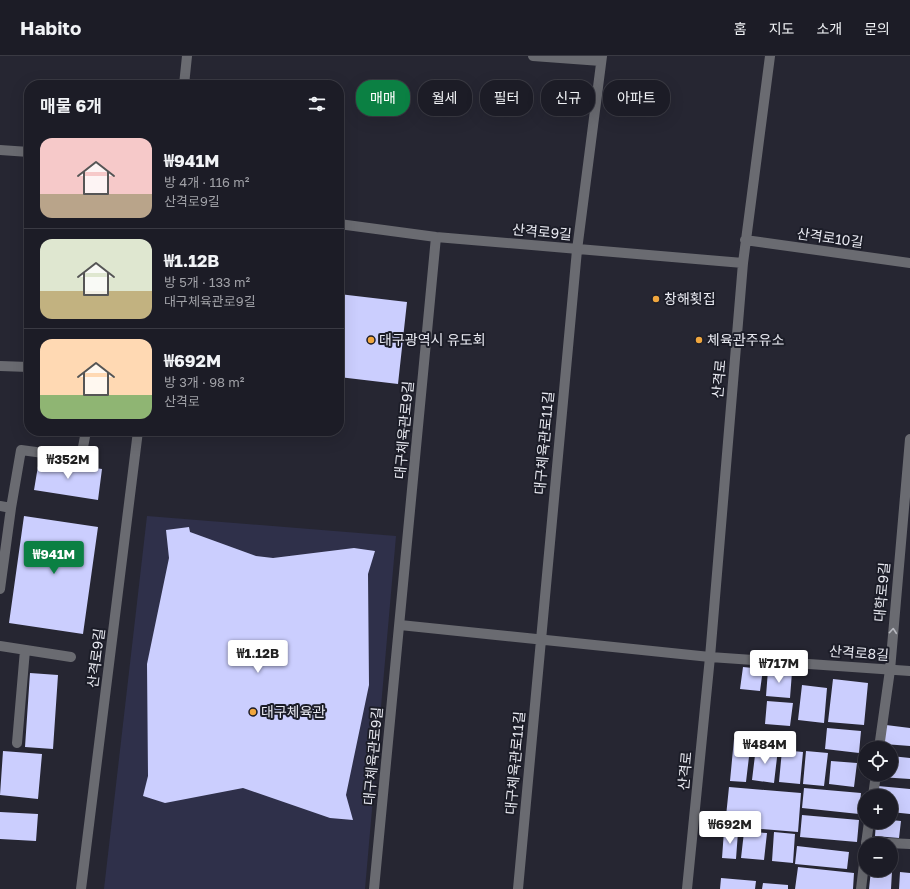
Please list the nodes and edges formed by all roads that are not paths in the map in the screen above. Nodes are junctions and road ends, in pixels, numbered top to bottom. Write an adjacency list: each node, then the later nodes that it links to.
1 (187, 56): 5 (street)
2 (533, 56): 4 (street)
3 (770, 56): 10 (street, 산격로)
4 (601, 59): 11 (street, 대구체육관로11길)
5 (185, 80)
6 (0, 150): 7 (street)
7 (24, 152)
8 (344, 225): 9 (street, 산격로9길)
9 (436, 237): 11 (street, 산격로9길); 22 (street, 대구체육관로9길)
10 (745, 240): 12 (street, 산격로); 13 (street, 산격로10길)
11 (577, 250): 12 (street, 산격로9길); 23 (street, 대구체육관로11길)
12 (742, 263): 26 (street, 산격로)
13 (910, 263)
14 (0, 366): 15 (street)
15 (24, 367)
16 (85, 436): 20 (street)
17 (137, 436): 35 (street, 산격로9길)
18 (910, 439): 28 (street, 대학로9길, one-way to 18)
19 (0, 506): 20 (street)
20 (11, 508): 21 (street)
21 (0, 589)
22 (400, 625): 23 (street); 36 (street, 대구체육관로9길)
23 (540, 639): 26 (street); 37 (street, 대구체육관로11길)
24 (0, 646): 25 (street)
25 (24, 650): 27 (street); 31 (street)
26 (710, 656): 28 (street, 산격로8길); 38 (street, 산격로)
27 (71, 657)
28 (890, 670): 29 (street, 산격로8길); 30 (street, 대학로9길)
29 (910, 671)
30 (880, 741)
31 (17, 743)
32 (898, 844): 33 (street)
33 (910, 844)
34 (863, 877): 39 (street)
35 (81, 889)
36 (374, 889)
37 (518, 889)
38 (688, 889)
39 (862, 889)

